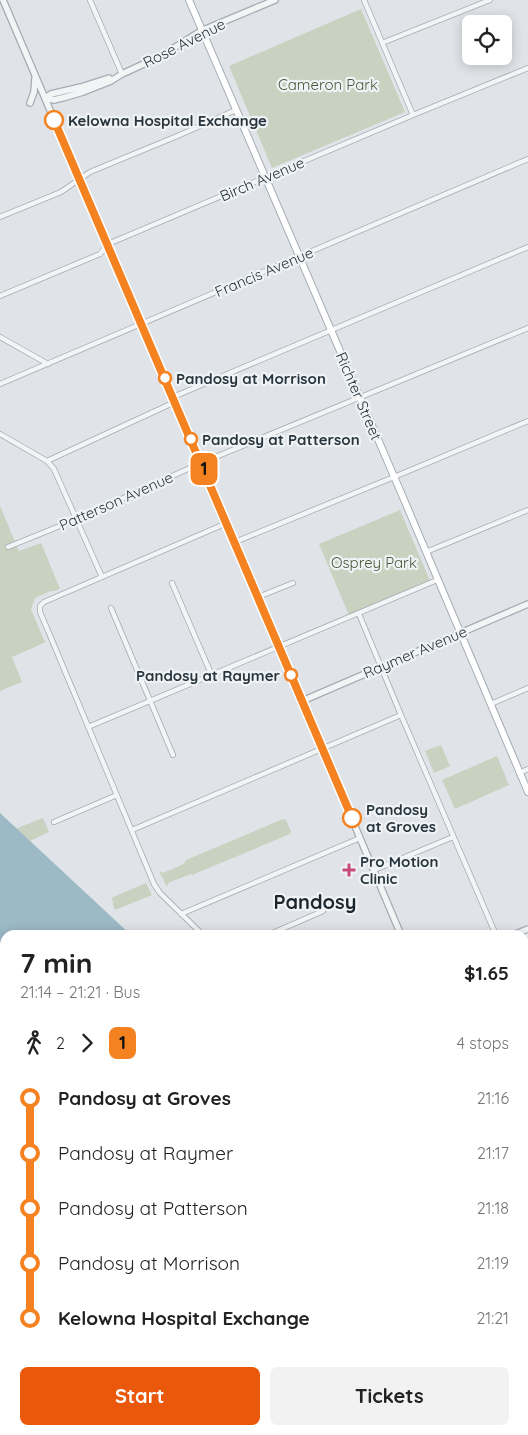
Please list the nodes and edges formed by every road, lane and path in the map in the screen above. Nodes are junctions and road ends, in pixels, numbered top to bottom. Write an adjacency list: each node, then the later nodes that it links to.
1 (3, 0): 11 (street)
2 (90, 0): 10 (street)
3 (189, 0): 7 (main road, Richter Street)
4 (275, 0): 7 (street, Rose Avenue)
5 (364, 0): 8 (street)
6 (490, 0): 8 (street)
7 (201, 30): 10 (street, Rose Avenue); 14 (main road, Richter Street)
8 (382, 43): 15 (street)
9 (528, 68): 15 (street, Birch Avenue)
10 (122, 74): 12 (street, Rose Avenue)
11 (35, 76): 12 (street); 13 (street)
12 (45, 98): 18 (street)
13 (30, 103)
14 (236, 110): 17 (main road, Richter Street); 18 (street)
15 (413, 115): 17 (street, Birch Avenue)
16 (528, 159): 22 (street, Francis Avenue)
17 (265, 178): 20 (street, Birch Avenue); 22 (main road, Richter Street)
18 (80, 179): 19 (street); 20 (street)
19 (0, 217)
20 (108, 244): 23 (street, Birch Avenue); 24 (street)
21 (528, 247): 26 (street)
22 (299, 257): 24 (street, Francis Avenue); 26 (main road, Richter Street)
23 (0, 296)
24 (141, 324): 28 (street, Francis Avenue); 31 (street)
25 (528, 328): 30 (street, Patterson Avenue)
26 (331, 330): 30 (main road, Richter Street); 31 (street)
27 (0, 337): 28 (street)
28 (48, 364): 29 (street, Francis Avenue)
29 (0, 384)
30 (360, 398): 35 (street, Patterson Avenue); 36 (main road, Richter Street)
31 (174, 399): 34 (street); 35 (street)
32 (528, 421): 36 (street)
33 (0, 434): 34 (street)
34 (47, 461): 38 (street)
35 (201, 463): 38 (street, Patterson Avenue); 39 (street)
36 (394, 477): 40 (street); 42 (main road, Richter Street)
37 (528, 510): 42 (street)
38 (77, 519): 41 (street, Patterson Avenue); 43 (street)
39 (227, 523): 40 (street); 43 (street)
40 (234, 542): 47 (street)
41 (8, 548)
42 (426, 552): 44 (main road, Richter Street)
43 (102, 577): 60 (street)
44 (437, 580): 50 (street); 51 (main road, Richter Street)
45 (294, 582): 47 (street)
46 (172, 583): 54 (street)
47 (258, 597): 52 (street)
48 (528, 604): 51 (street, Raymer Avenue)
49 (111, 608): 56 (street)
50 (359, 614): 52 (street); 53 (street)
51 (460, 633): 53 (street, Raymer Avenue); 58 (main road, Richter Street)
52 (279, 647): 54 (street); 57 (street)
53 (381, 667): 57 (street, Raymer Avenue); 59 (street)
54 (212, 676): 56 (street)
55 (528, 688): 58 (street)
56 (151, 701): 60 (street); 62 (street)
57 (302, 701): 61 (street)
58 (491, 704): 64 (main road, Richter Street)
59 (401, 715): 61 (street); 69 (street)
60 (88, 727): 66 (street)
61 (323, 749): 68 (street); 70 (street)
62 (173, 755)
63 (528, 769): 64 (street)
64 (519, 772): 65 (main road, Richter Street)
65 (528, 792)
66 (117, 795): 67 (street); 68 (street)
67 (54, 822)
68 (132, 830): 73 (street)
69 (453, 837): 71 (street); 77 (street)
70 (360, 838): 71 (street); 73 (street)
71 (374, 870): 76 (street)
72 (323, 911): 75 (street)
73 (181, 914): 74 (street)
74 (198, 930)
75 (279, 930)
76 (399, 930)
77 (494, 930)

